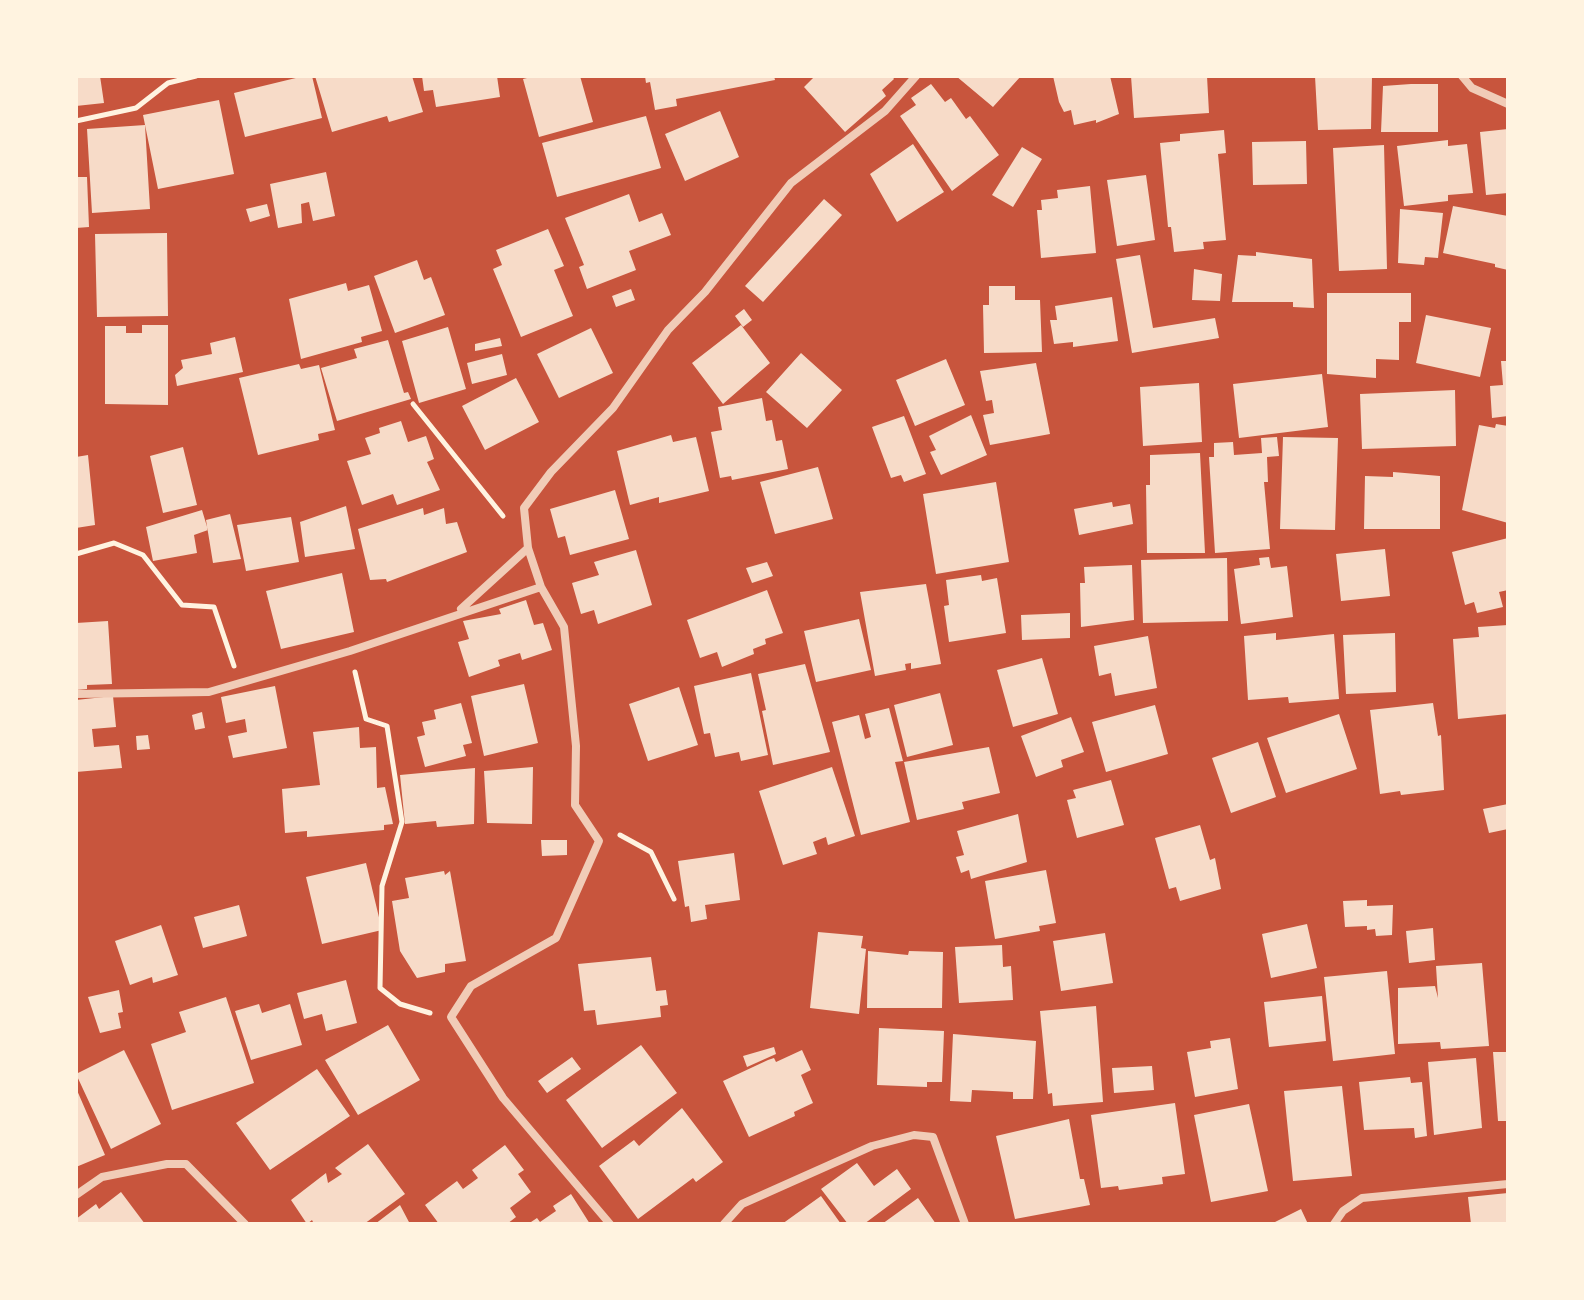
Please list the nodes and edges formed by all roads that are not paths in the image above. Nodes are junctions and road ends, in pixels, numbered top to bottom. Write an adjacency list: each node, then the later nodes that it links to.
1 (916, 76): 4 (street)
2 (1462, 76): 3 (street)
3 (1508, 104)
4 (528, 548): 5 (street); 6 (street)
5 (541, 587): 6 (street); 11 (street)
6 (457, 613): 7 (street)
7 (76, 694)
8 (1508, 1184): 14 (street)
9 (76, 1195): 10 (street)
10 (245, 1224)
11 (610, 1224)
12 (724, 1224): 13 (street)
13 (965, 1224)
14 (1334, 1224)

